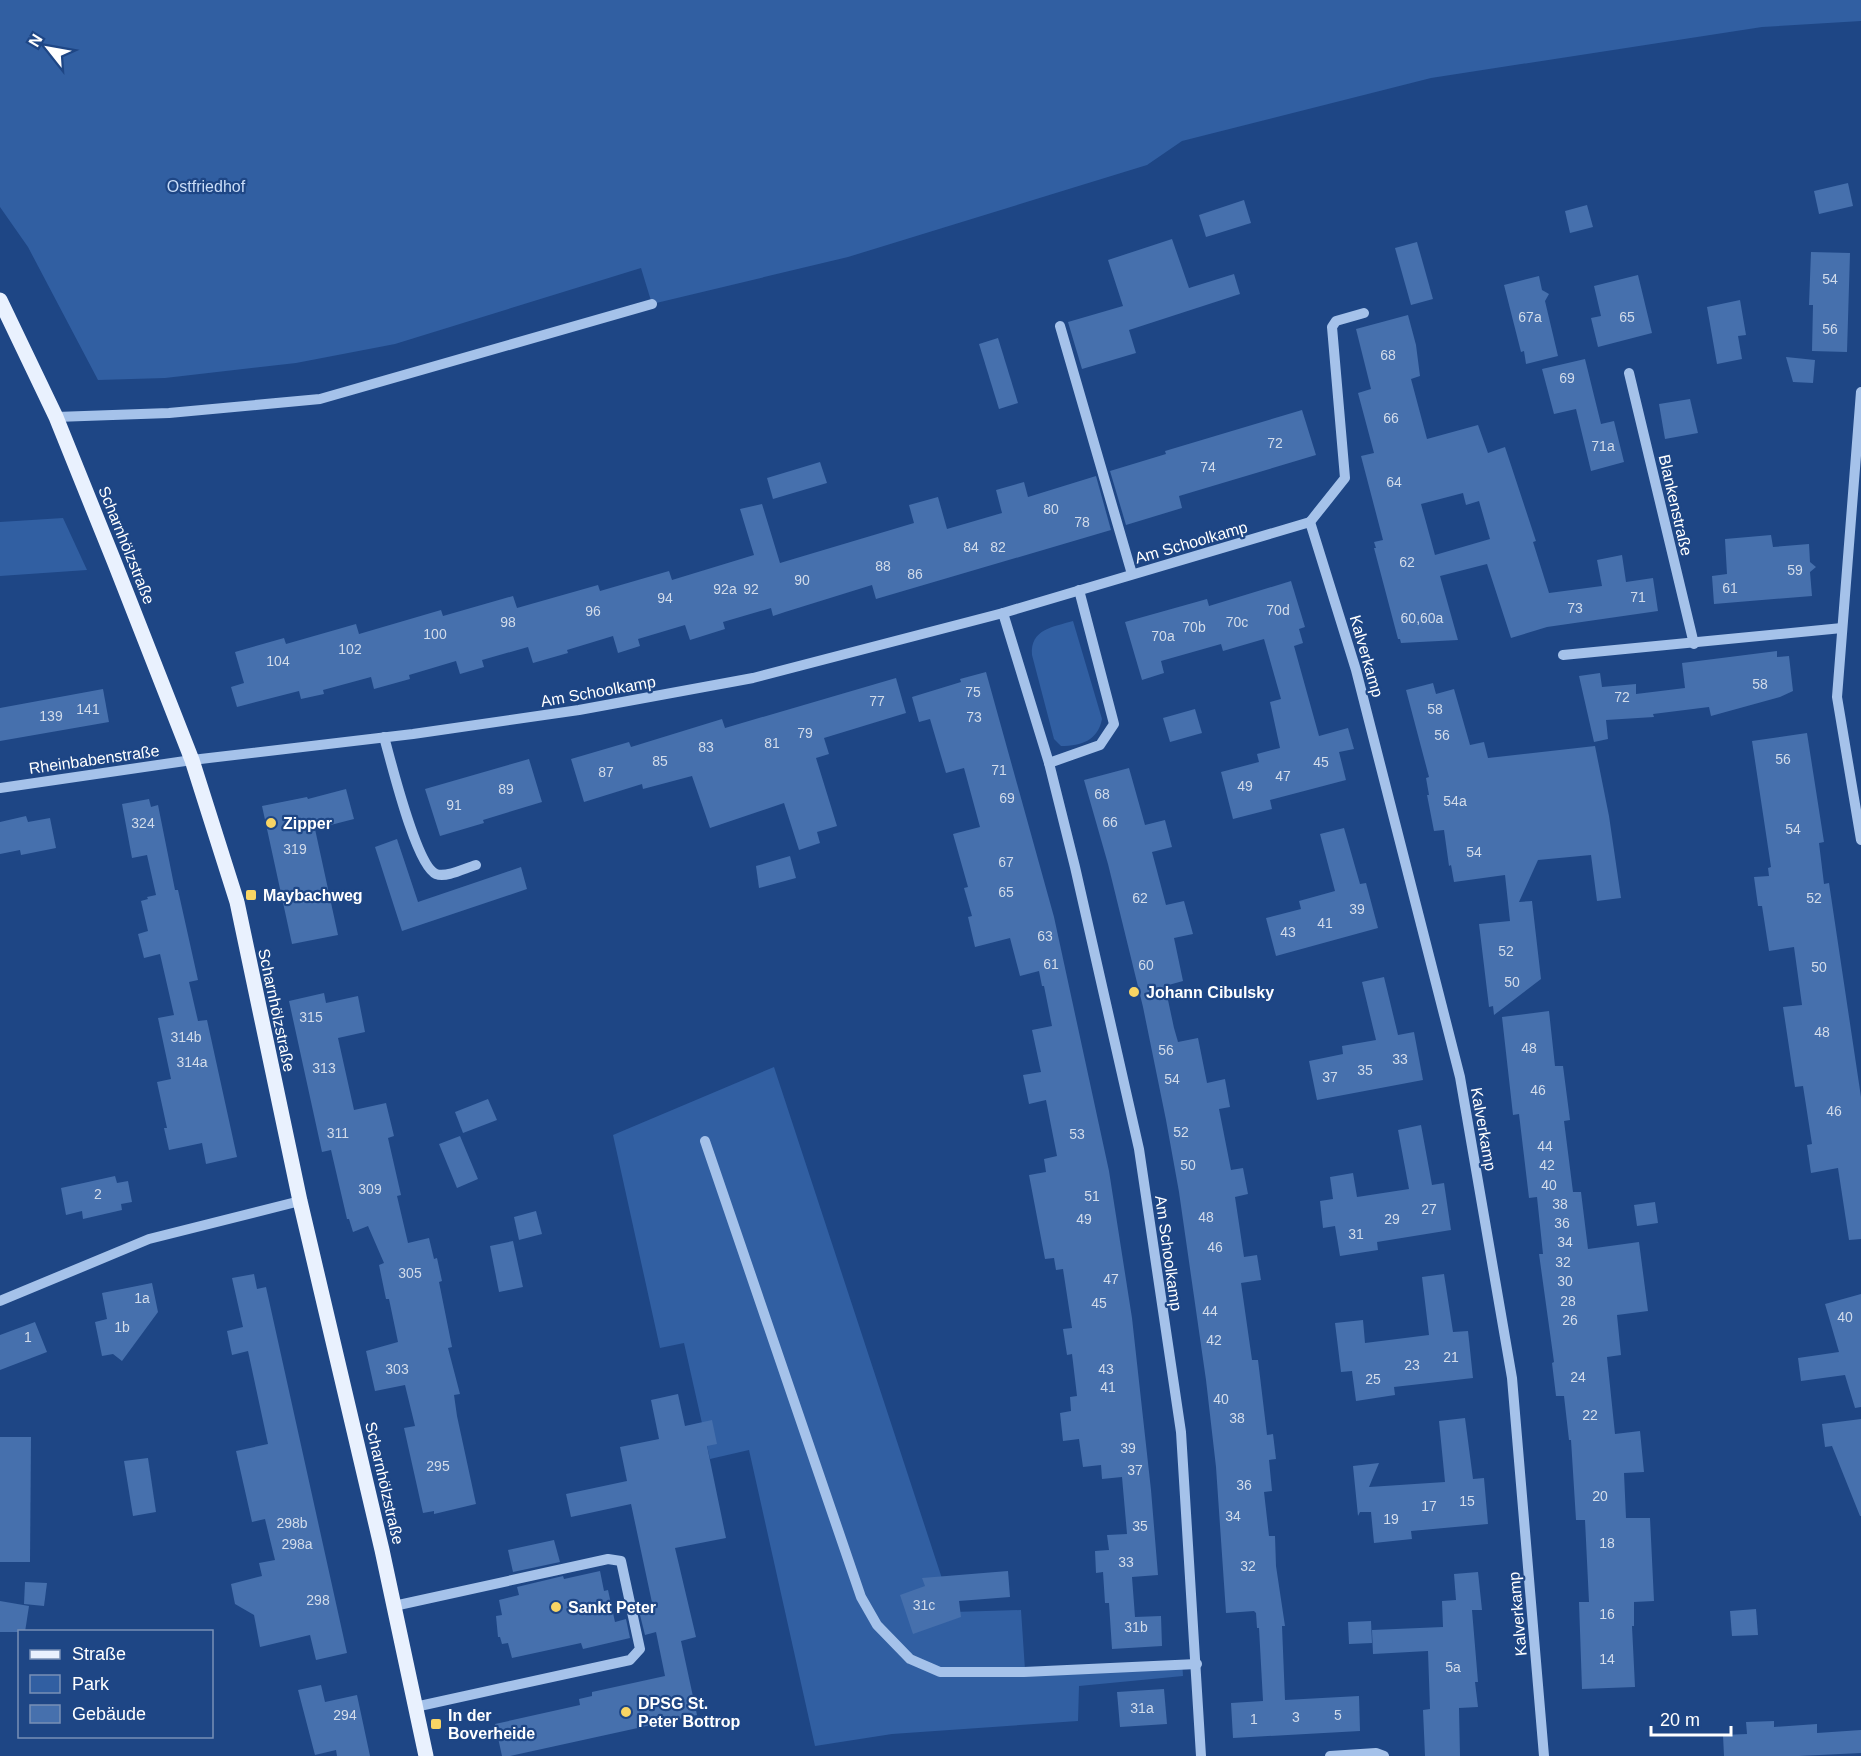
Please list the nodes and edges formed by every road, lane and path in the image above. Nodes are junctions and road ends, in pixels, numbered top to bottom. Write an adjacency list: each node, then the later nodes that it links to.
1 (0, 300): 7 (main road, Scharnhölzstraße)
2 (652, 304): 7 (street)
3 (1364, 313): 8 (street)
4 (1060, 326): 9 (street)
5 (1629, 373): 13 (street, Blankenstraße)
6 (1861, 392): 12 (street)
7 (56, 417): 16 (main road, Scharnhölzstraße)
8 (1310, 522): 9 (street, Am Schoolkamp); 32 (street, Kalverkamp)
9 (1132, 574): 10 (street, Am Schoolkamp)
10 (1079, 590): 11 (street, Am Schoolkamp); 17 (street)
11 (1003, 613): 15 (street, Am Schoolkamp); 17 (street, Am Schoolkamp)
12 (1842, 628): 13 (street); 19 (street)
13 (1694, 644): 14 (street)
14 (1563, 655)
15 (384, 737): 16 (street, Am Schoolkamp); 21 (street)
16 (192, 760): 18 (street, Rheinbabenstraße); 23 (main road, Scharnhölzstraße)
17 (1049, 763): 26 (street, Am Schoolkamp)
18 (0, 788)
19 (1858, 802): 20 (street)
20 (1861, 840)
21 (476, 865)
22 (705, 1141): 26 (street)
23 (300, 1201): 24 (street); 25 (main road, Scharnhölzstraße)
24 (0, 1301)
25 (393, 1606): 27 (main road, Scharnhölzstraße); 27 (street)
26 (1197, 1664): 29 (street, Am Schoolkamp)
27 (415, 1707): 28 (main road, Scharnhölzstraße)
28 (426, 1756)
29 (1201, 1756)
30 (1330, 1756): 31 (street)
31 (1384, 1756)
32 (1544, 1756)

